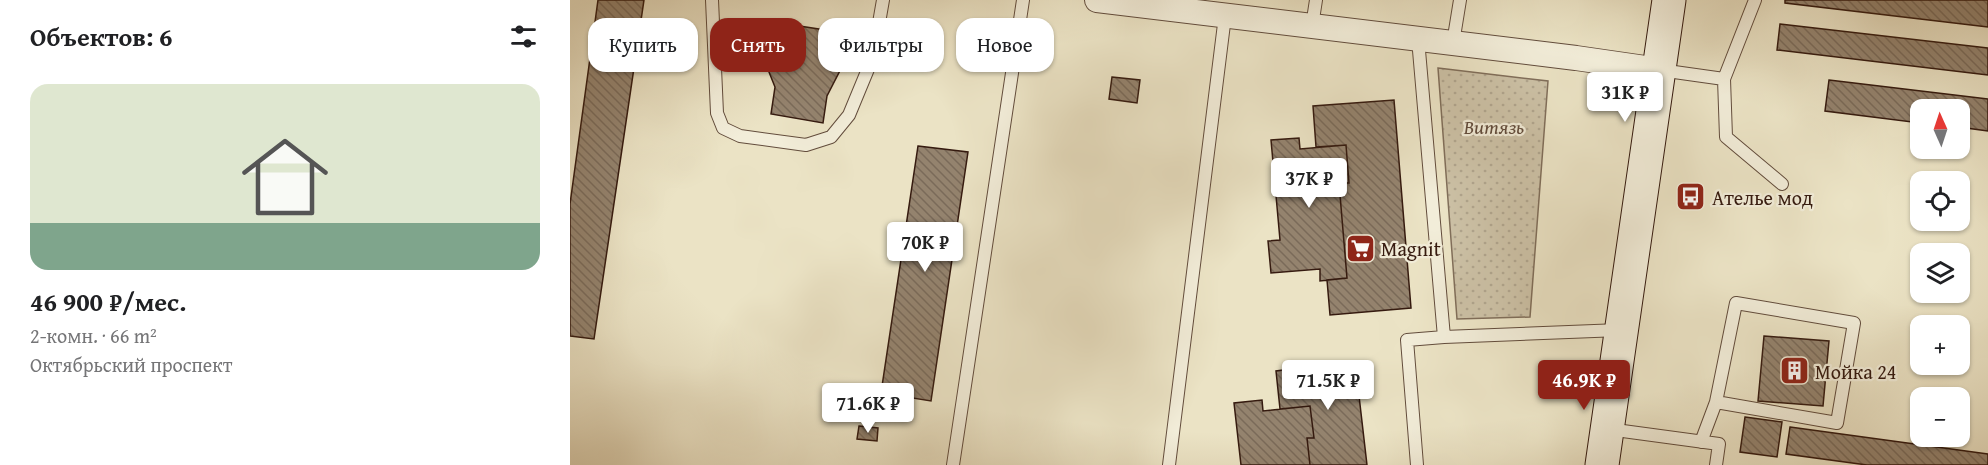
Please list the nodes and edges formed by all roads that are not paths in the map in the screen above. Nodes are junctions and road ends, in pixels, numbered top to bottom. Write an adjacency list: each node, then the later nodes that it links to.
1 (712, 0): 2 (lane)
2 (883, 0)
3 (1023, 0): 21 (lane)
4 (1097, 0): 9 (street)
5 (1316, 0): 10 (lane)
6 (1460, 0): 12 (lane)
7 (1669, 0): 13 (main road)
8 (1755, 0): 14 (lane)
9 (1225, 16): 10 (street); 22 (lane)
10 (1312, 26): 11 (street)
11 (1418, 39): 12 (street); 17 (lane)
12 (1453, 44): 13 (street)
13 (1659, 70): 14 (lane); 16 (main road)
14 (1724, 79): 15 (lane)
15 (1782, 184)
16 (1621, 330): 17 (lane); 19 (main road)
17 (1444, 338): 23 (lane)
18 (1716, 402): 18 (lane); 20 (lane)
19 (1607, 429): 20 (lane); 24 (main road)
20 (1701, 442): 25 (lane)
21 (953, 465)
22 (1169, 465)
23 (1417, 465)
24 (1602, 465)
25 (1716, 465)

